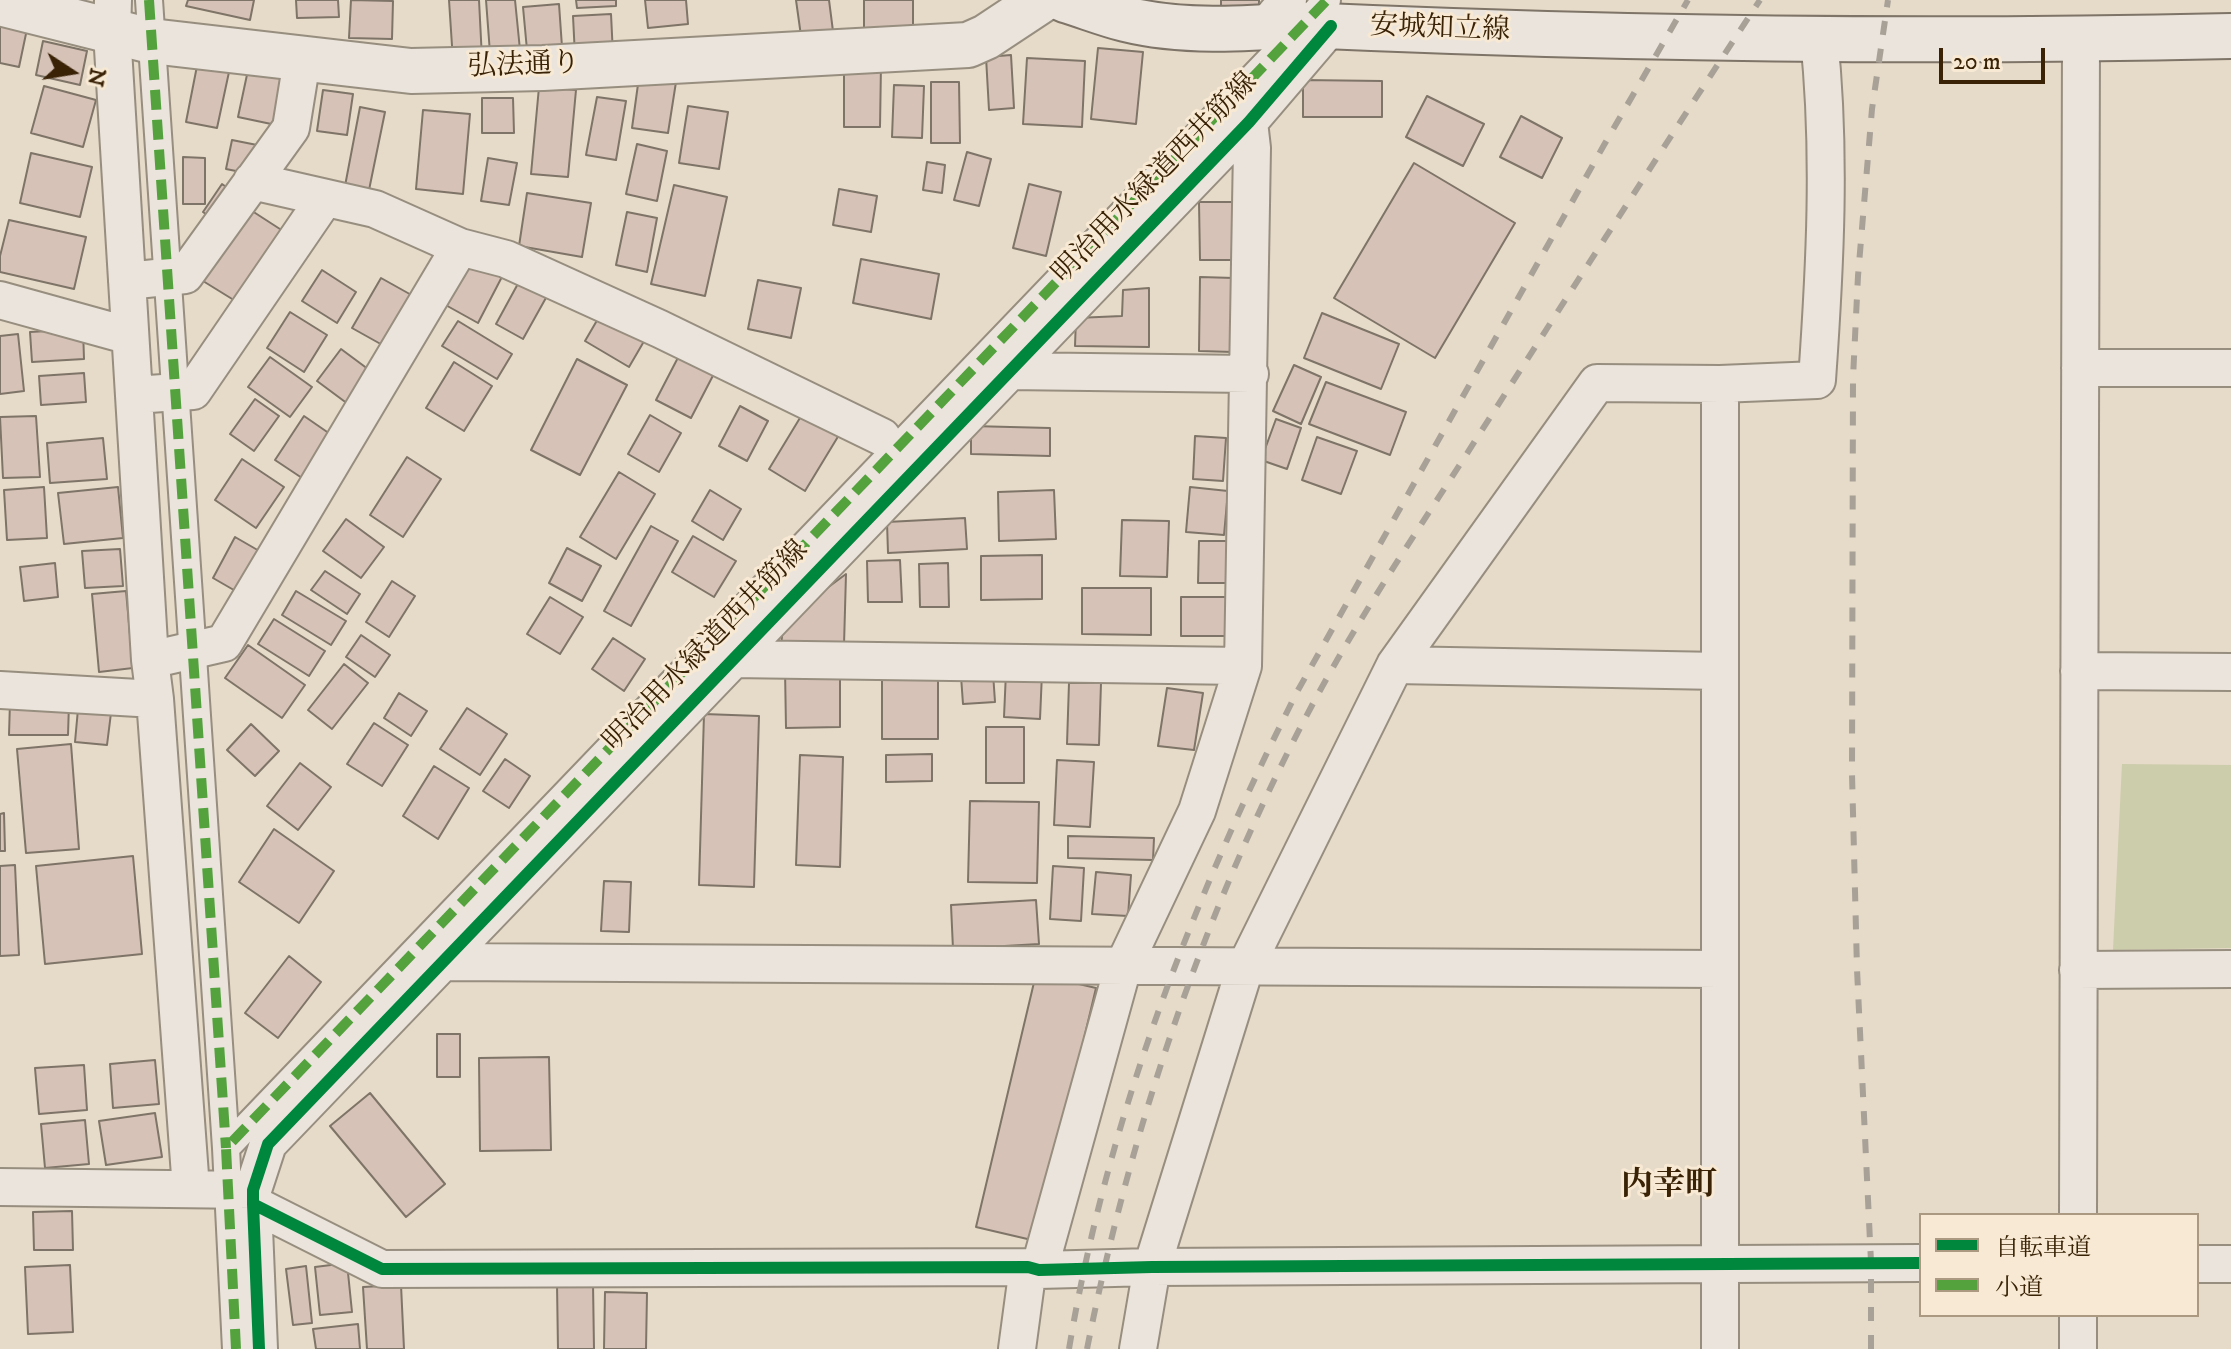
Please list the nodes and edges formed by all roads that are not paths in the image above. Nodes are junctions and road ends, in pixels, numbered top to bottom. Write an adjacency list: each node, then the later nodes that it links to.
1 (1042, 0): 9 (main road, 弘法通り)
2 (1065, 0): 4 (main road, 安城知立線)
3 (0, 3): 5 (main road, 弘法通り)
4 (1302, 16): 7 (main road, 安城知立線); 10 (street); 42 (street, 明治用水緑道西井筋線)
5 (131, 18): 9 (main road, 弘法通り); 14 (street); 15 (street)
6 (2231, 36): 8 (main road, 安城知立線)
7 (1819, 38): 8 (main road, 安城知立線); 22 (street)
8 (2081, 40): 18 (street)
9 (302, 60): 11 (street)
10 (1249, 122): 20 (street); 21 (street)
11 (252, 181): 12 (street); 14 (street)
12 (325, 198): 13 (street); 23 (street)
13 (460, 247): 25 (street); 26 (street)
14 (166, 277): 15 (street); 23 (street)
15 (127, 281): 17 (street)
16 (0, 300): 17 (street)
17 (130, 336): 24 (street)
18 (2080, 368): 19 (street); 32 (street)
19 (2231, 368)
20 (1008, 371): 21 (street); 27 (street)
21 (1250, 374): 30 (street)
22 (1720, 384): 29 (street); 31 (street)
23 (174, 393): 24 (street); 26 (street)
24 (134, 395): 28 (street)
25 (882, 437)
26 (193, 650): 28 (street); 42 (street)
27 (732, 659): 30 (street); 36 (street)
28 (150, 660): 35 (street)
29 (1395, 665): 31 (street); 38 (street)
30 (1243, 666): 37 (street)
31 (1720, 671): 39 (street)
32 (2079, 671): 33 (street); 41 (street)
33 (2231, 672)
34 (0, 690): 35 (street)
35 (155, 699): 44 (street)
36 (442, 962): 37 (street); 45 (street)
37 (1123, 967): 38 (street); 52 (street)
38 (1245, 968): 39 (street); 51 (street)
39 (1720, 969): 50 (street)
40 (2231, 969): 41 (street)
41 (2078, 970): 46 (street)
42 (226, 1148): 45 (street)
43 (0, 1187): 44 (street)
44 (191, 1189): 45 (street)
45 (245, 1194): 52 (street); 54 (street); 55 (street)
46 (2078, 1213)
47 (1919, 1263): 50 (street)
48 (2199, 1264): 49 (street)
49 (2231, 1264)
50 (1720, 1265): 51 (street); 58 (street)
51 (1152, 1267): 52 (street); 57 (street)
52 (1034, 1269): 56 (street)
53 (2078, 1317): 59 (street)
54 (236, 1349)
55 (259, 1349)
56 (1017, 1349)
57 (1138, 1349)
58 (1720, 1349)
59 (2078, 1349)

